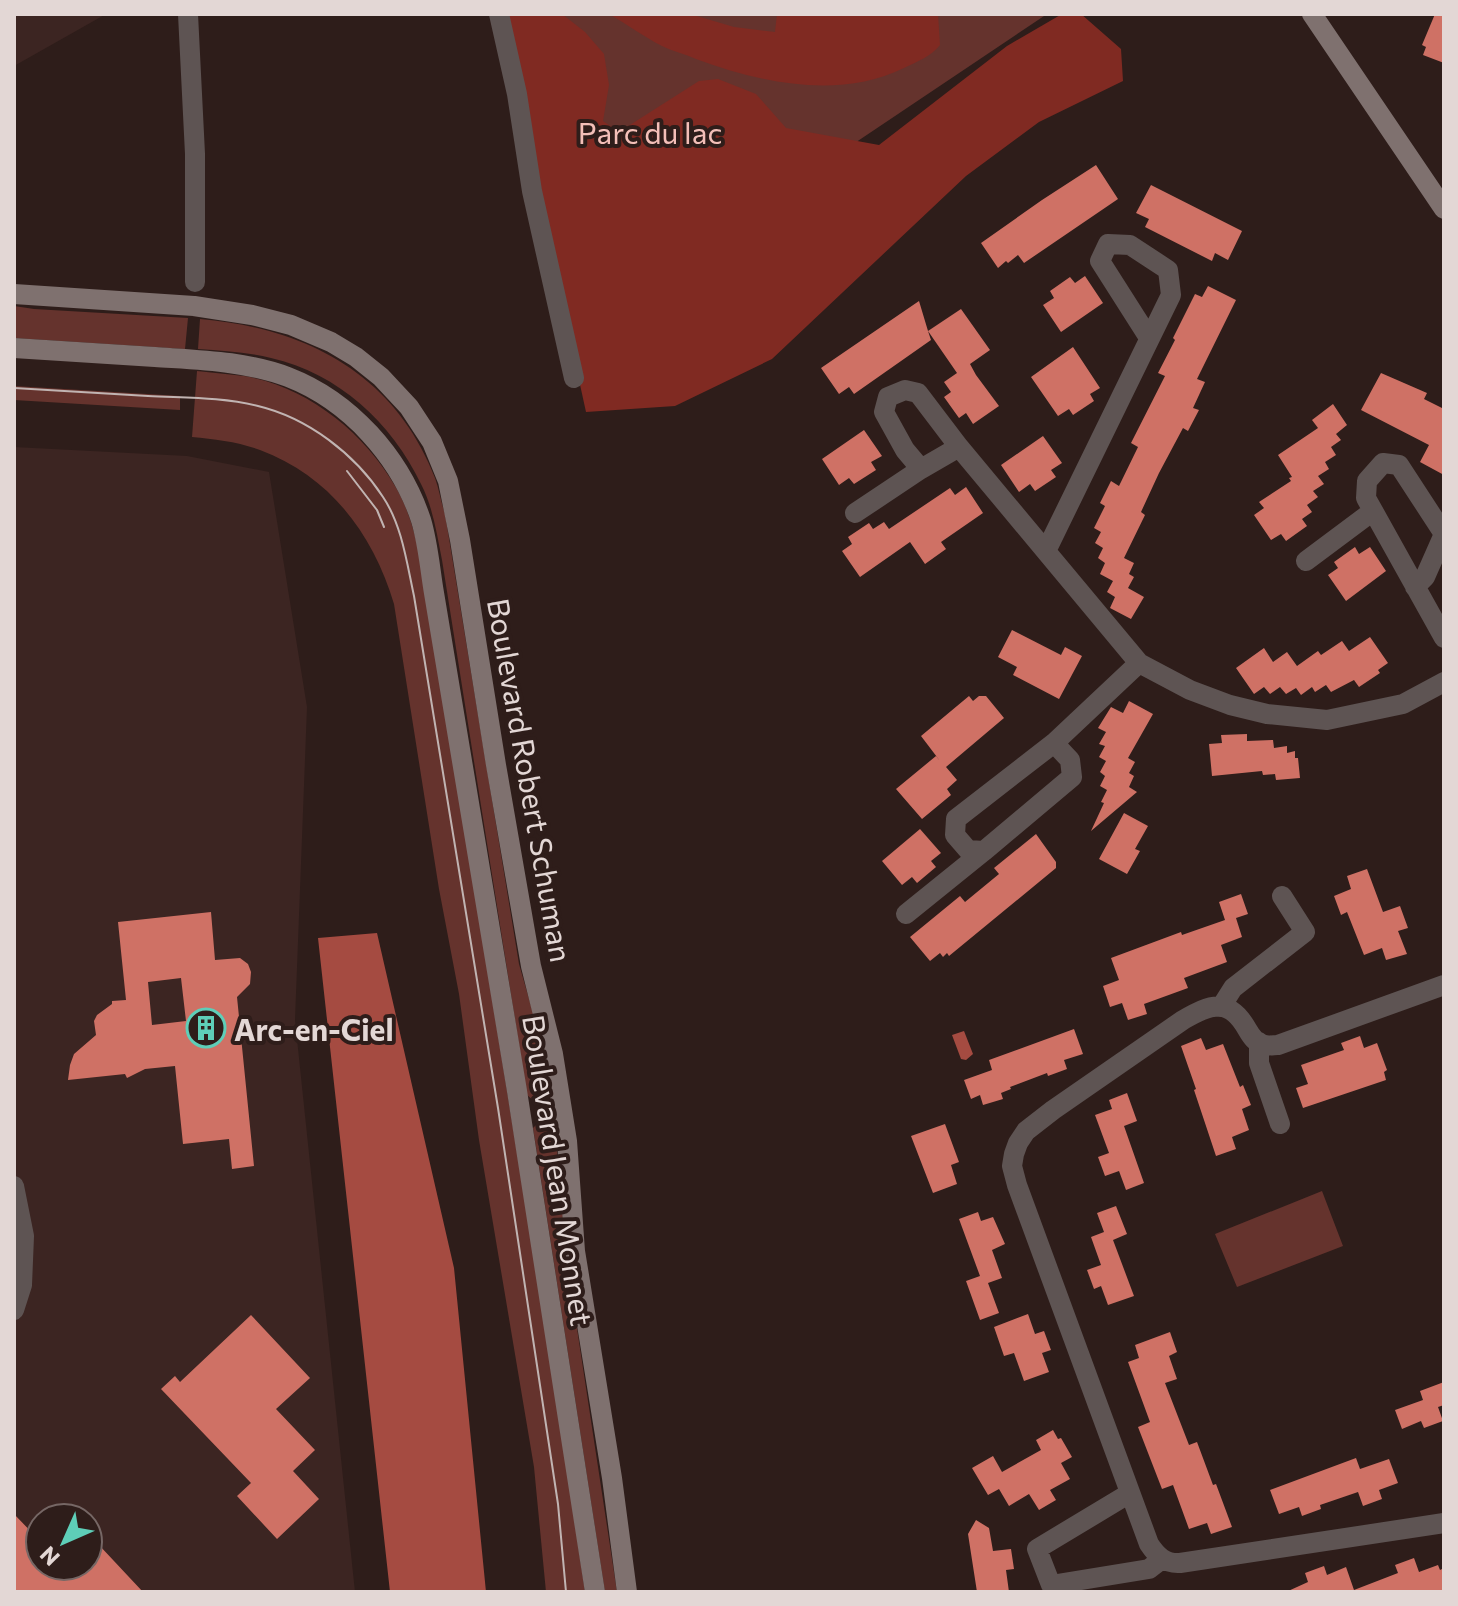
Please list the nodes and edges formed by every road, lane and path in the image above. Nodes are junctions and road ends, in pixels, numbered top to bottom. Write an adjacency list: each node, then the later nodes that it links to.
1 (188, 14): 5 (street)
2 (499, 14): 9 (street)
3 (1312, 14): 4 (main road)
4 (1444, 209)
5 (195, 282)
6 (14, 294): 34 (main road, Boulevard Robert Schuman)
7 (1149, 338): 7 (street); 14 (street)
8 (14, 348): 33 (main road, Boulevard Jean Monnet)
9 (574, 378)
10 (959, 447): 11 (street); 11 (street); 14 (street)
11 (921, 469): 13 (street)
12 (1373, 511): 15 (street); 16 (street); 16 (street)
13 (855, 513)
14 (1046, 551): 18 (street)
15 (1306, 561)
16 (1415, 587): 17 (street)
17 (1444, 638)
18 (1139, 663): 19 (street); 20 (street)
19 (1444, 682)
20 (1054, 743): 21 (street); 21 (street)
21 (984, 851): 23 (street)
22 (1282, 896): 25 (street)
23 (906, 914)
24 (1444, 985): 26 (street)
25 (1221, 1007): 26 (street); 30 (street)
26 (1259, 1042): 27 (street)
27 (1280, 1124)
28 (14, 1186): 29 (street)
29 (14, 1310)
30 (1130, 1493): 32 (street); 32 (street)
31 (1444, 1523): 32 (street)
32 (1162, 1559)
33 (595, 1592)
34 (627, 1592)

